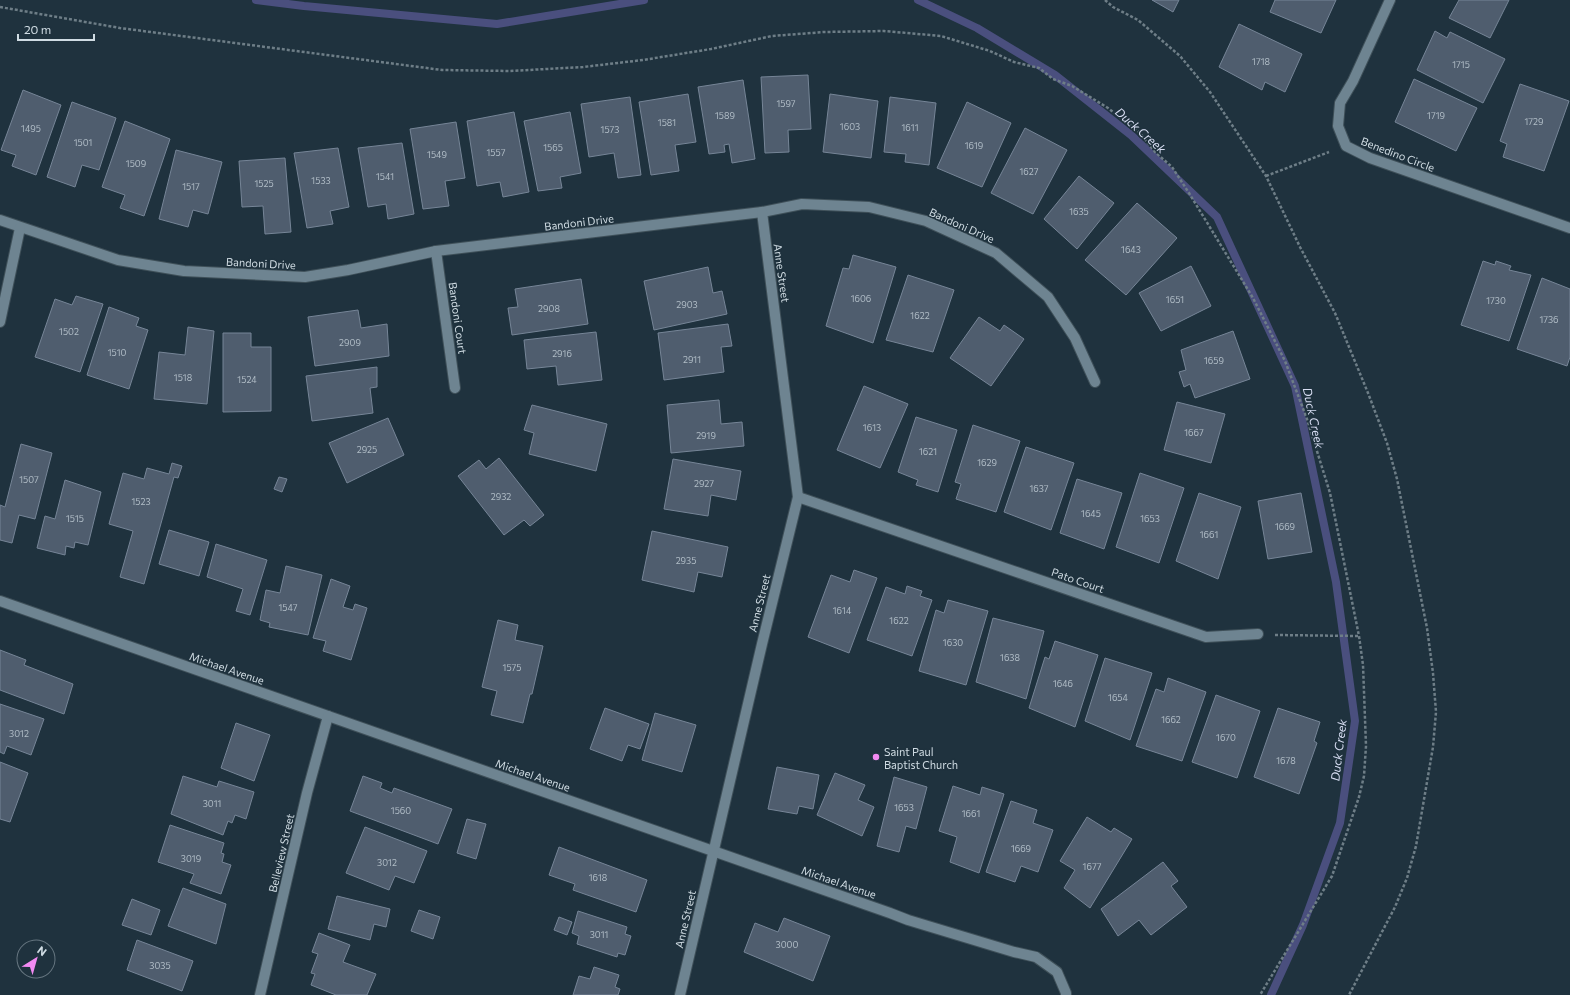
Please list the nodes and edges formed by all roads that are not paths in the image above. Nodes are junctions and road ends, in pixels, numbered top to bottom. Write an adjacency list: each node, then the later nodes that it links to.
1 (1390, 0): 5 (street, Benedino Circle)
2 (762, 212): 6 (street, Bandoni Drive); 8 (street, Bandoni Drive); 10 (street, Anne Street)
3 (0, 220): 4 (street, Bandoni Drive)
4 (20, 228): 6 (street, Bandoni Drive); 7 (street)
5 (1570, 228)
6 (436, 252): 9 (street, Bandoni Court)
7 (0, 322)
8 (1095, 382)
9 (455, 388)
10 (798, 497): 12 (street, Pato Court); 14 (street, Anne Street)
11 (0, 601): 13 (street, Michael Avenue)
12 (1258, 634)
13 (328, 716): 14 (street, Michael Avenue); 15 (street, Belleview Street)
14 (713, 851): 16 (street, Anne Street); 17 (street, Michael Avenue)
15 (260, 995)
16 (680, 995)
17 (1066, 995)

